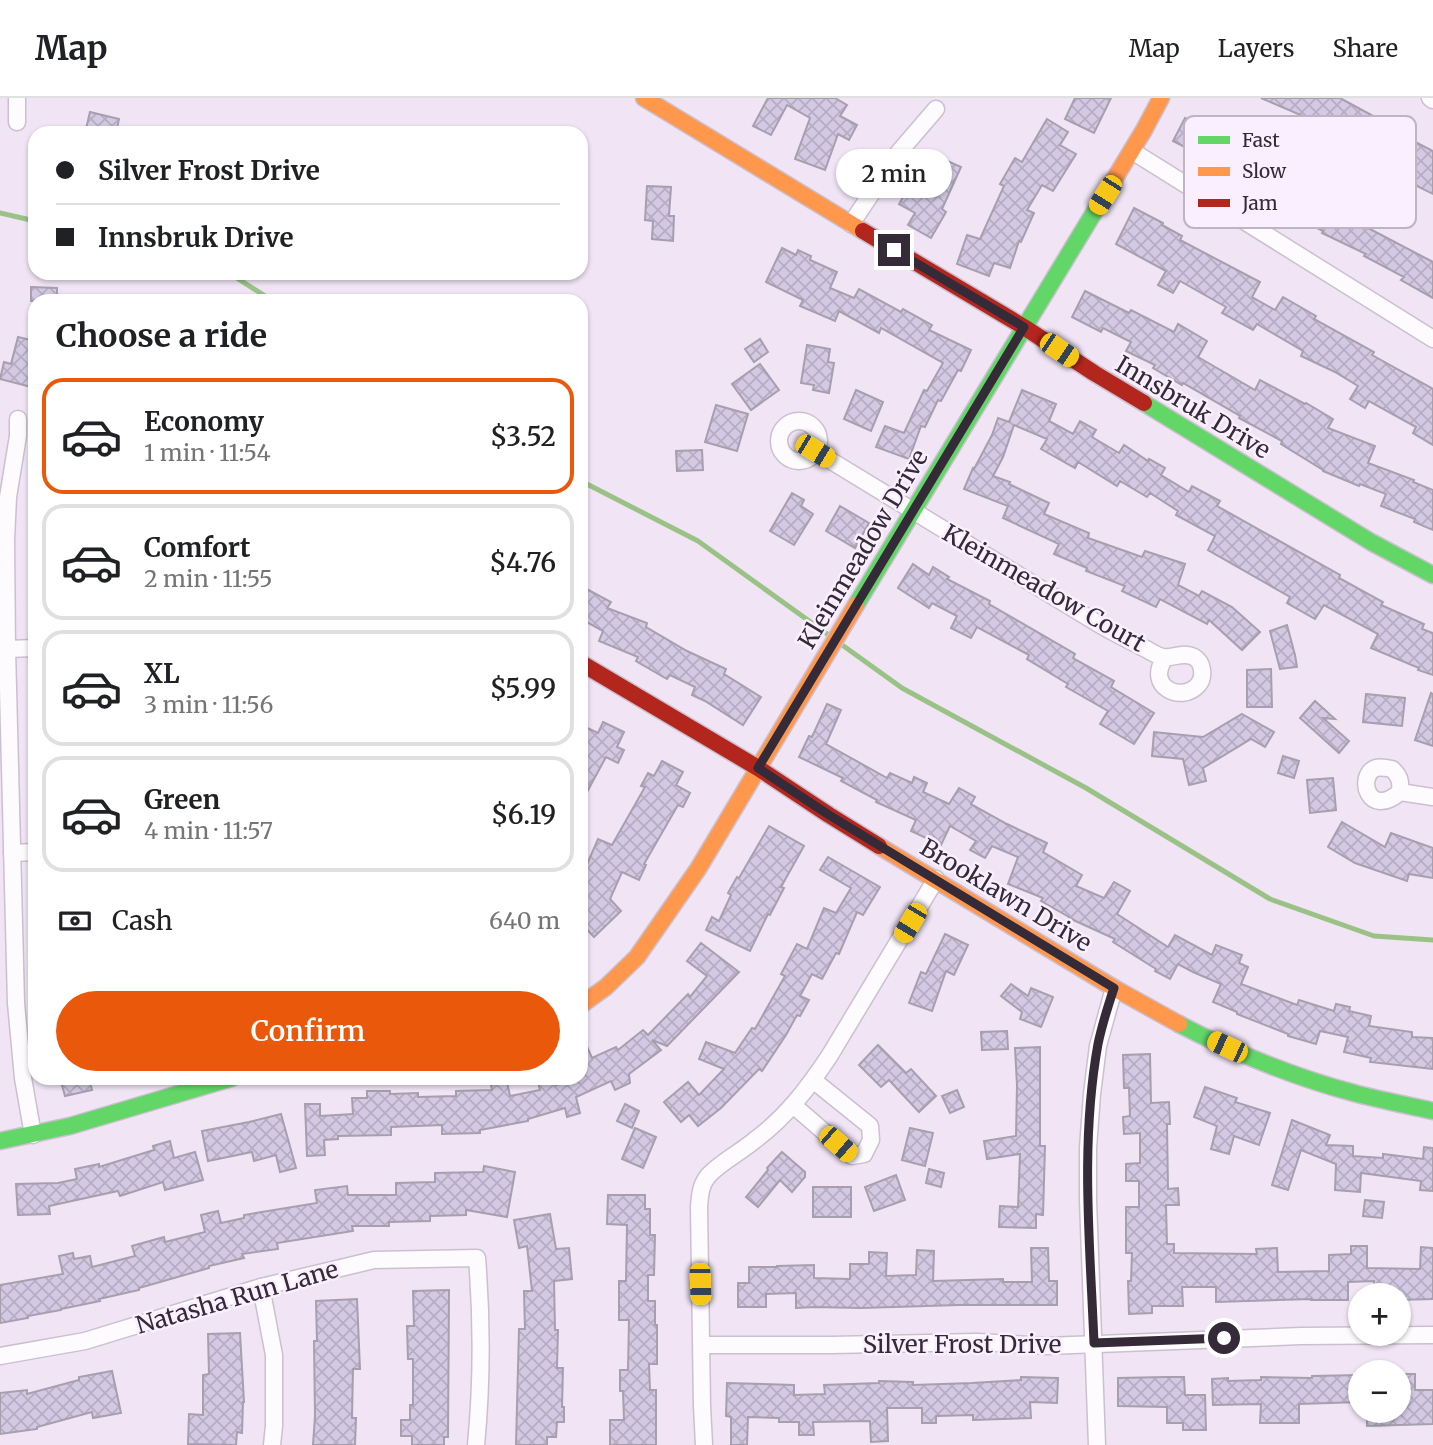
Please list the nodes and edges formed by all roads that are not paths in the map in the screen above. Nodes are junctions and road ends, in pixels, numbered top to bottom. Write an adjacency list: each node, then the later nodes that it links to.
1 (16, 98): 5 (street)
2 (644, 98): 8 (street, Innsbruk Drive)
3 (1161, 98): 6 (street, Kleinmeadow Drive)
4 (936, 109): 8 (street)
5 (17, 122)
6 (1132, 151): 7 (street); 10 (street, Kleinmeadow Drive)
7 (1184, 183)
8 (851, 224): 10 (street, Innsbruk Drive)
9 (1255, 228): 11 (street)
10 (1024, 327): 14 (street, Kleinmeadow Drive); 15 (street, Innsbruk Drive)
11 (1433, 339)
12 (18, 419): 16 (street)
13 (815, 451): 14 (street, Kleinmeadow Court)
14 (912, 510): 18 (street, Kleinmeadow Court); 20 (street, Kleinmeadow Drive)
15 (1433, 575)
16 (7, 649): 17 (street); 24 (street)
17 (28, 649)
18 (1165, 658)
19 (588, 669): 20 (street, Brooklawn Drive)
20 (758, 768): 25 (street, Brooklawn Drive); 27 (street, Kleinmeadow Drive)
21 (1400, 792): 22 (street)
22 (1433, 797)
23 (28, 852): 24 (street)
24 (12, 853): 32 (street)
25 (936, 879): 26 (street, Brooklawn Drive); 28 (street)
26 (1114, 988): 31 (street, Brooklawn Drive); 36 (street)
27 (588, 1000)
28 (813, 1080): 30 (street); 30 (street)
29 (208, 1085): 32 (street)
30 (793, 1105): 37 (street)
31 (1433, 1111)
32 (33, 1135): 33 (street)
33 (0, 1141)
34 (261, 1287): 38 (street, Natasha Run Lane); 39 (street); 40 (street, Natasha Run Lane)
35 (1433, 1335): 36 (street, Silver Frost Drive)
36 (1094, 1343): 37 (street, Silver Frost Drive); 42 (street)
37 (702, 1345): 41 (street)
38 (0, 1356)
39 (272, 1445)
40 (475, 1445)
41 (704, 1445)
42 (1097, 1445)

